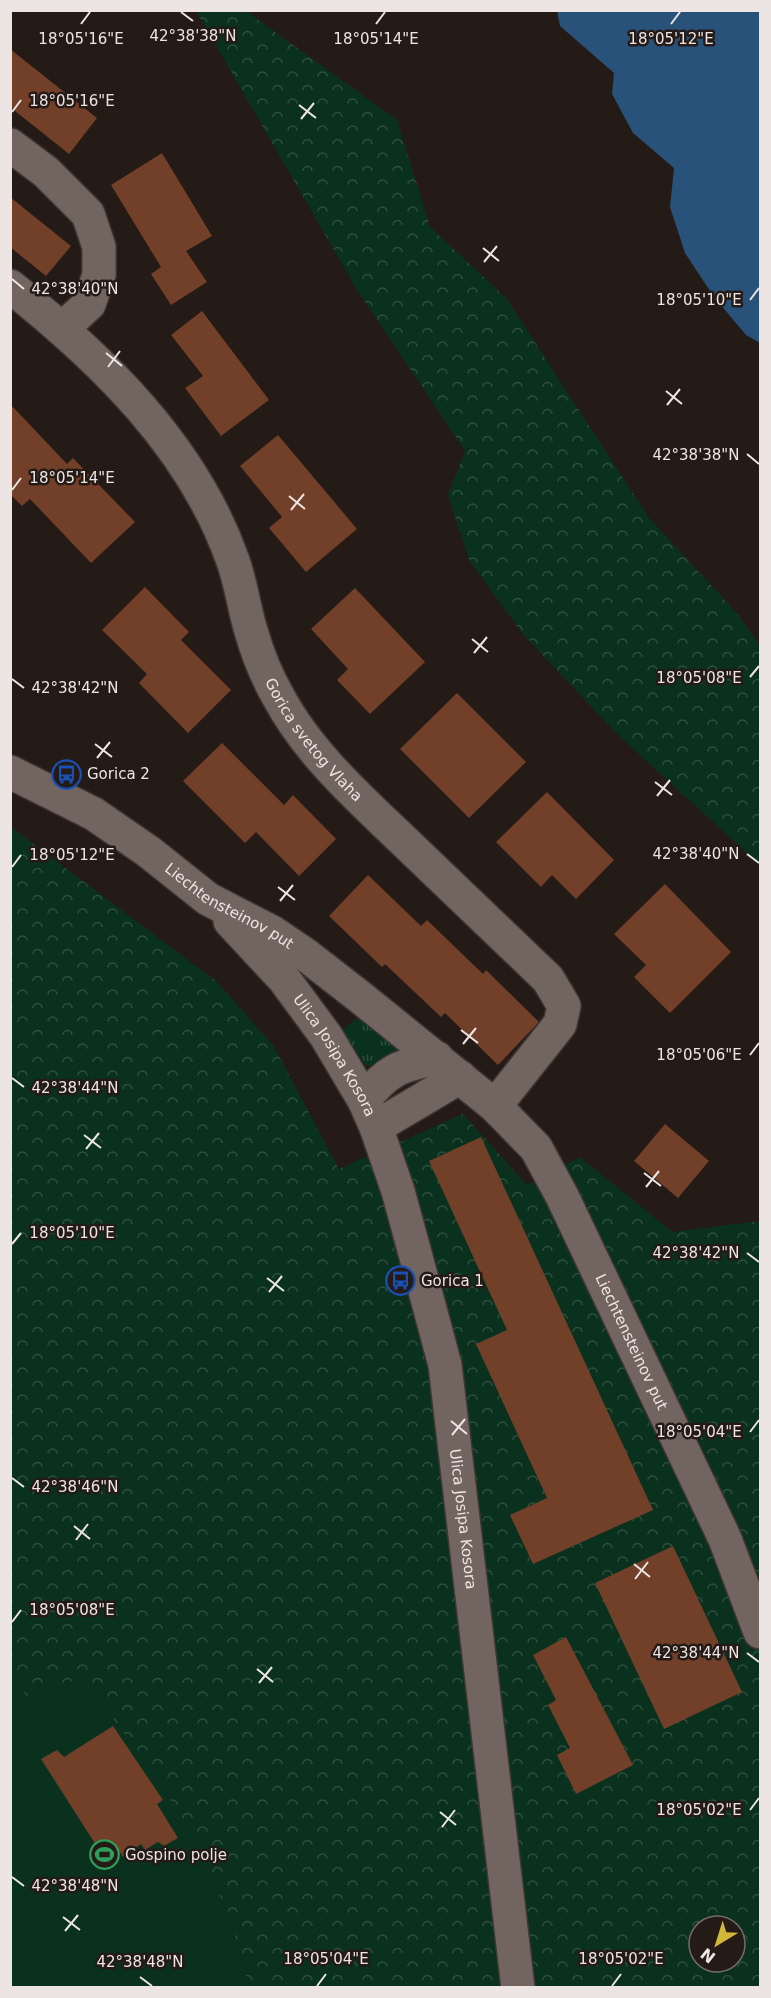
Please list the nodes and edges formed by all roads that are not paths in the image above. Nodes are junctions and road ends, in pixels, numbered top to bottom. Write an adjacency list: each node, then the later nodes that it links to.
1 (10, 146): 3 (street)
2 (10, 286): 3 (street, Gorica svetog Vlaha)
3 (63, 328): 7 (street, Gorica svetog Vlaha)
4 (10, 772): 5 (street, Liechtensteinov put)
5 (208, 899): 6 (street, Liechtensteinov put); 8 (street, Ulica Josipa Kosora)
6 (449, 1067): 7 (street, Liechtensteinov put); 8 (street)
7 (495, 1106): 9 (street, Liechtensteinov put)
8 (370, 1114): 10 (street, Ulica Josipa Kosora)
9 (760, 1632)
10 (518, 1988)

